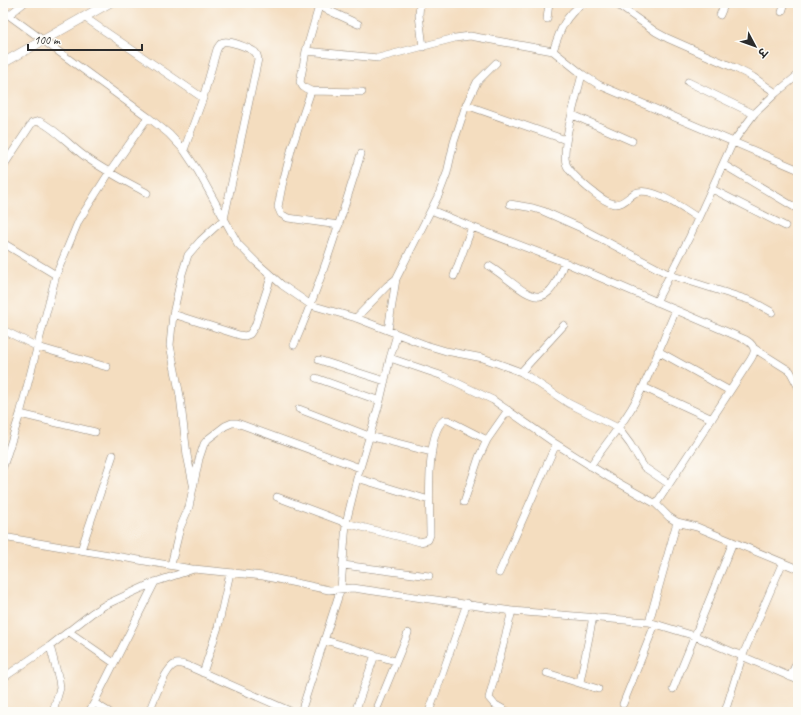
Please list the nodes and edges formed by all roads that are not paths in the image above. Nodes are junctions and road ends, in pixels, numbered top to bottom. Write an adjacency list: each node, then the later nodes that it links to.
1 (24, 3): 11 (street)
2 (109, 3): 13 (main road)
3 (420, 3): 17 (street)
4 (549, 3): 14 (street)
5 (584, 3): 19 (street)
6 (615, 3): 27 (street)
7 (725, 3): 12 (street)
8 (785, 3): 10 (street)
9 (320, 4): 15 (street); 18 (street)
10 (782, 12)
11 (6, 13): 16 (street)
12 (720, 14)
13 (84, 17): 16 (main road); 28 (street)
14 (547, 19)
15 (358, 24)
16 (42, 41): 20 (main road); 32 (street)
17 (423, 47): 18 (street); 19 (street)
18 (306, 51): 25 (street)
19 (553, 51): 22 (street)
20 (3, 63)
21 (496, 63): 29 (street)
22 (582, 74): 31 (street); 35 (street)
23 (798, 74): 27 (street)
24 (688, 82): 30 (street)
25 (311, 91): 26 (street); 49 (street)
26 (362, 92)
27 (776, 93): 30 (street)
28 (203, 98): 36 (street); 48 (street)
29 (466, 106): 33 (street); 46 (street)
30 (754, 114): 35 (street)
31 (572, 115): 33 (street); 34 (street)
32 (148, 118): 36 (street); 41 (street)
33 (566, 140): 47 (street)
34 (632, 141)
35 (733, 142): 39 (street); 40 (street)
36 (184, 150): 48 (street)
37 (361, 154): 49 (street)
38 (3, 165): 41 (street)
39 (724, 165): 42 (street); 45 (street)
40 (797, 169)
41 (109, 173): 43 (street); 55 (street)
42 (712, 189): 47 (street); 50 (street)
43 (147, 193)
44 (510, 204): 56 (street)
45 (796, 208)
46 (431, 210): 51 (street); 59 (street)
47 (698, 218): 56 (street)
48 (224, 219): 58 (street); 64 (street)
49 (339, 225): 61 (street)
50 (785, 226)
51 (472, 227): 53 (street); 57 (street)
52 (3, 243): 55 (street)
53 (564, 262): 54 (street); 60 (street)
54 (489, 266)
55 (56, 275): 71 (street)
56 (670, 275): 60 (street); 63 (street)
57 (454, 276)
58 (271, 277): 61 (street); 64 (street)
59 (396, 279): 65 (street); 68 (street)
60 (656, 302): 62 (street)
61 (311, 305): 65 (street); 70 (street)
62 (676, 310): 72 (street); 73 (street)
63 (772, 312)
64 (173, 314): 99 (street)
65 (356, 318): 68 (street)
66 (564, 325): 77 (street)
67 (3, 330): 71 (street)
68 (388, 330): 69 (street)
69 (397, 334): 74 (street); 77 (street)
70 (294, 345)
71 (38, 347): 76 (street); 86 (street)
72 (755, 349): 80 (street); 82 (street)
73 (658, 351): 81 (street); 82 (street)
74 (390, 358): 79 (street); 85 (street)
75 (319, 360): 79 (street)
76 (107, 367)
77 (521, 372): 88 (street)
78 (316, 378): 83 (street)
79 (385, 382): 83 (street)
80 (798, 386)
81 (643, 387): 87 (street); 88 (street)
82 (730, 391): 87 (street)
83 (380, 401): 90 (street)
84 (299, 409): 90 (street)
85 (508, 410): 91 (street); 92 (street)
86 (20, 414): 89 (street); 96 (street)
87 (712, 419): 100 (street)
88 (618, 428): 95 (street); 100 (street)
89 (95, 432)
90 (369, 436): 93 (street); 97 (street)
91 (487, 440): 93 (street); 103 (street)
92 (556, 444): 95 (street); 116 (street)
93 (432, 452): 102 (street)
94 (114, 455): 109 (street)
95 (590, 466): 104 (street)
96 (3, 467)
97 (360, 468): 98 (street); 99 (street)
98 (357, 478): 102 (street); 106 (street)
99 (193, 484): 111 (street)
100 (669, 484): 104 (street)
101 (277, 497): 106 (street)
102 (429, 500): 106 (street)
103 (464, 502)
104 (656, 504): 105 (street)
105 (677, 522): 108 (street); 123 (street)
106 (346, 523): 112 (street)
107 (3, 537): 109 (street)
108 (733, 542): 110 (street); 126 (street)
109 (81, 550): 111 (street)
110 (782, 564): 114 (street); 130 (street)
111 (171, 565): 113 (street)
112 (343, 565): 117 (street); 119 (street)
113 (194, 569): 115 (street); 118 (street)
114 (798, 570)
115 (230, 573): 119 (street); 134 (street)
116 (499, 573)
117 (428, 576)
118 (155, 582): 124 (street); 133 (street)
119 (341, 588): 120 (street); 127 (street)
120 (467, 603): 121 (street); 152 (street)
121 (512, 610): 122 (street); 153 (street)
122 (593, 617): 123 (street); 139 (street)
123 (652, 623): 126 (street); 143 (street)
124 (68, 631): 128 (street); 133 (street)
125 (408, 633): 132 (street)
126 (695, 636): 130 (street); 141 (street)
127 (325, 640): 129 (street); 150 (street)
128 (50, 646): 137 (street); 145 (street)
129 (375, 655): 132 (street); 151 (street)
130 (742, 657): 136 (street); 154 (street)
131 (798, 660): 136 (street)
132 (395, 661): 144 (street)
133 (114, 663): 142 (street)
134 (203, 673): 148 (street); 149 (street)
135 (547, 673): 139 (street)
136 (790, 677): 138 (street)
137 (3, 678)
138 (798, 680)
139 (580, 682): 140 (street)
140 (598, 689)
141 (673, 689)
142 (94, 703): 146 (street); 147 (street)
143 (623, 704)
144 (378, 706)
145 (53, 712)
146 (90, 712)
147 (109, 712)
148 (149, 712)
149 (292, 712)
150 (301, 712)
151 (355, 712)
152 (429, 712)
153 (508, 712)
154 (725, 712)

